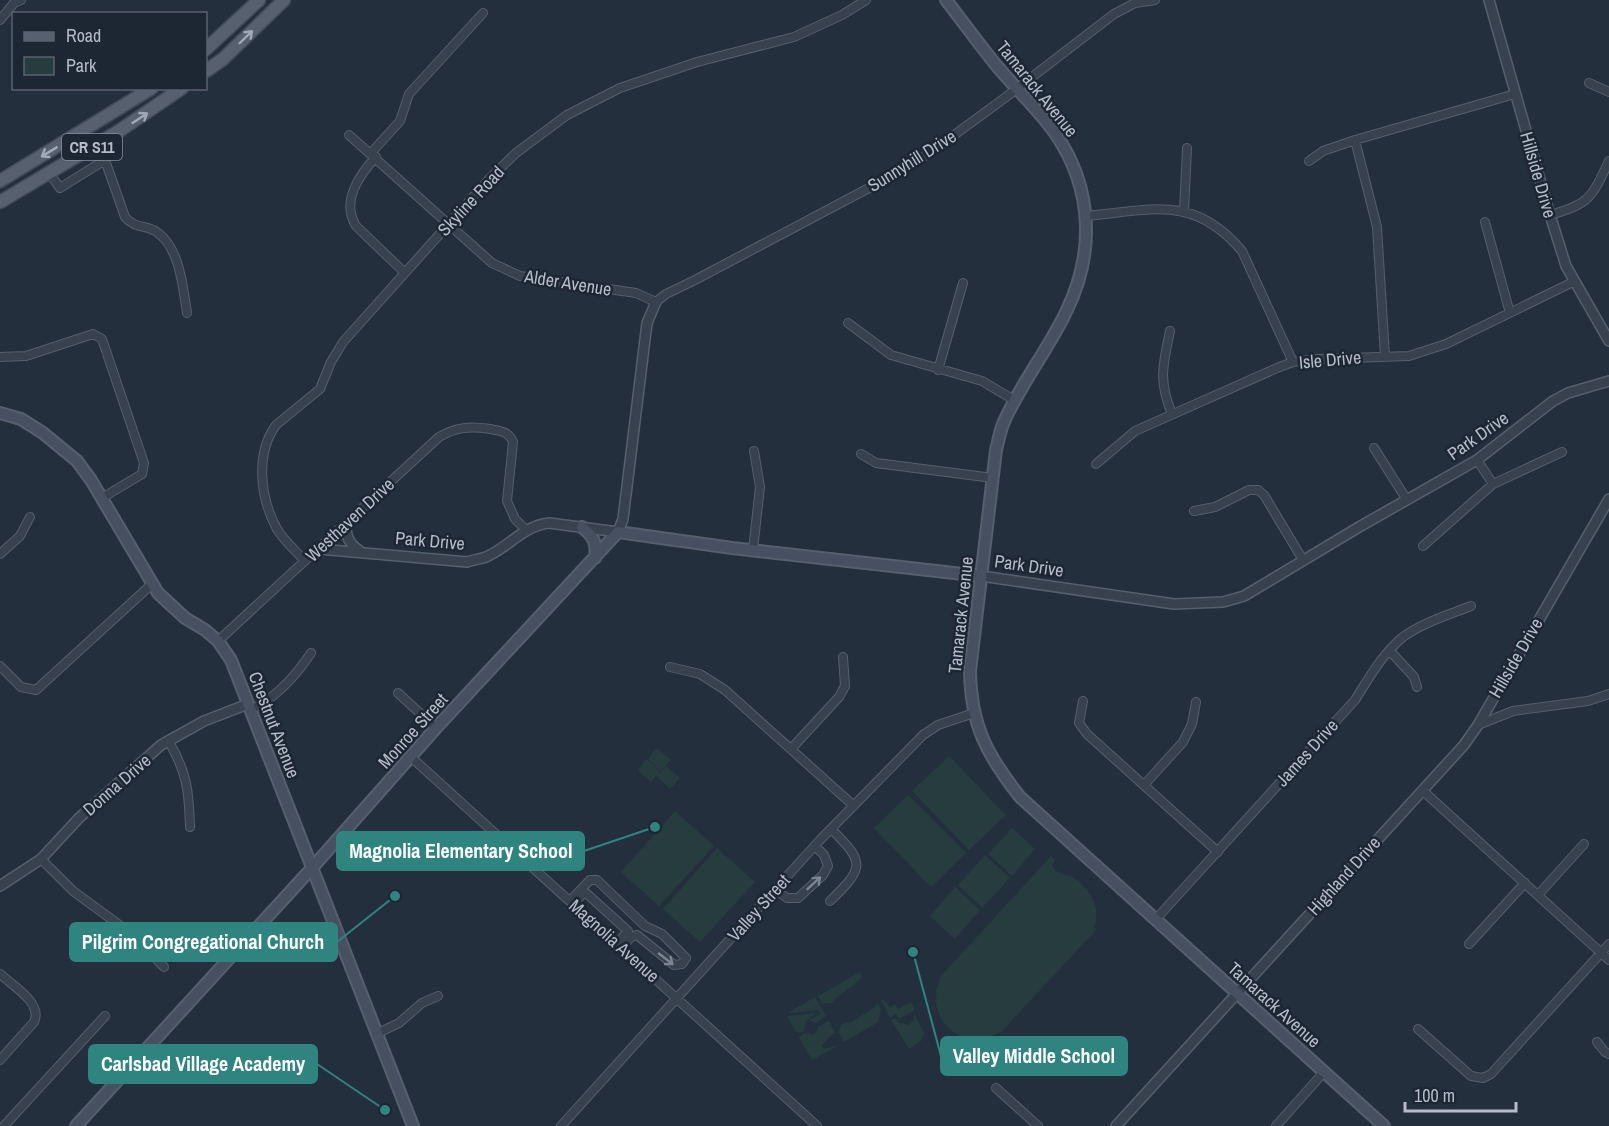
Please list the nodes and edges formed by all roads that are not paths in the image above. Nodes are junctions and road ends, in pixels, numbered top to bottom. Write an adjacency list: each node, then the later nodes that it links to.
1 (21, 0): 9 (street)
2 (259, 0): 10 (main road)
3 (284, 0): 11 (main road, one-way to 3)
4 (866, 0): 31 (street, Skyline Road)
5 (946, 0): 13 (main road, Tamarack Avenue)
6 (1155, 0): 13 (street, Sunnyhill Drive)
7 (1489, 0): 17 (street, Hillside Drive)
8 (483, 13): 21 (street)
9 (0, 20)
10 (207, 48)
11 (207, 70)
12 (1589, 83): 16 (street)
13 (1017, 89): 29 (main road, Tamarack Avenue); 35 (street, Sunnyhill Drive)
14 (149, 90): 25 (main road, CR S11, one-way to 25)
15 (179, 90): 24 (main road, CR S11, one-way to 15)
16 (1609, 93)
17 (1515, 94): 19 (street); 28 (street, Hillside Drive)
18 (350, 135): 21 (street, Alder Avenue)
19 (1355, 140): 22 (street); 41 (street)
20 (1187, 148): 27 (street)
21 (374, 155): 31 (street, Alder Avenue); 32 (street)
22 (1309, 161)
23 (1609, 161): 28 (street)
24 (49, 173): 26 (main road, CR S11); 36 (street)
25 (0, 181)
26 (0, 202)
27 (1184, 211): 29 (street); 43 (street)
28 (1550, 215): 33 (street, Hillside Drive)
29 (1086, 216): 46 (main road, Tamarack Avenue)
30 (1485, 222): 37 (street)
31 (449, 224): 32 (street, Skyline Road); 35 (street, Alder Avenue)
32 (405, 272): 73 (street, Skyline Road)
33 (1574, 282): 37 (street, Isle Drive); 40 (street, Hillside Drive)
34 (963, 283): 44 (street)
35 (656, 302): 65 (street, Monroe Street)
36 (187, 313)
37 (1510, 313): 41 (street, Isle Drive)
38 (848, 323): 44 (street)
39 (1170, 331): 48 (street)
40 (1609, 342)
41 (1385, 356): 43 (street, Isle Drive)
42 (0, 357): 57 (street)
43 (1293, 362): 48 (street, Isle Drive)
44 (938, 370): 46 (street)
45 (1609, 381): 53 (street, Park Drive)
46 (1014, 400): 55 (main road, Tamarack Avenue)
47 (0, 413): 57 (main road, Chestnut Avenue)
48 (1172, 414): 54 (street, Isle Drive)
49 (1374, 448): 59 (street)
50 (754, 451): 68 (street)
51 (1562, 452): 56 (street)
52 (861, 454): 55 (street)
53 (1477, 460): 56 (street); 59 (street, Park Drive)
54 (1096, 464)
55 (993, 478): 74 (main road, Tamarack Avenue)
56 (1493, 484): 66 (street)
57 (102, 498): 75 (main road, Chestnut Avenue)
58 (1609, 499): 90 (street, Hillside Drive)
59 (1407, 500): 72 (street, Park Drive)
60 (1194, 511): 72 (street)
61 (30, 517): 70 (street)
62 (346, 524): 64 (street, Westhaven Drive); 67 (street, Westhaven Drive); 69 (street)
63 (582, 527): 64 (street, Park Drive); 65 (street, Park Drive); 71 (main road)
64 (526, 530): 69 (street, Park Drive)
65 (618, 532): 68 (main road, Park Drive); 71 (main road, Monroe Street)
66 (1423, 546)
67 (319, 549): 69 (street, Park Drive); 73 (street, Westhaven Drive)
68 (753, 550): 74 (main road, Park Drive)
69 (360, 551)
70 (0, 554)
71 (595, 558): 91 (main road, Monroe Street)
72 (1303, 560): 74 (street, Park Drive)
73 (305, 561): 77 (street, Westhaven Drive)
74 (981, 576): 89 (main road, Tamarack Avenue)
75 (152, 584): 77 (main road, Chestnut Avenue); 81 (street)
76 (1471, 606): 78 (street, James Drive)
77 (218, 641): 88 (main road, Chestnut Avenue)
78 (1390, 651): 83 (street); 102 (street, James Drive)
79 (311, 653): 88 (street)
80 (843, 657): 93 (street)
81 (0, 666)
82 (670, 666): 93 (street)
83 (1417, 687)
84 (398, 693): 91 (street)
85 (1609, 694): 90 (street)
86 (1083, 701): 95 (street)
87 (1196, 702): 95 (street)
88 (249, 707): 92 (street, Donna Drive); 104 (main road, Chestnut Avenue)
89 (974, 713): 97 (street, Valley Street); 111 (main road, Tamarack Avenue)
90 (1478, 724): 96 (street, Highland Drive)
91 (436, 728): 94 (main road, Monroe Street)
92 (169, 742): 98 (street); 103 (street, Donna Drive)
93 (791, 749): 97 (street)
94 (411, 757): 104 (main road, Monroe Street); 110 (street, Magnolia Avenue)
95 (1144, 785): 102 (street)
96 (1422, 790): 105 (street); 121 (street, Highland Drive)
97 (854, 806): 99 (street, Valley Street)
98 (190, 827)
99 (831, 829): 101 (street, Valley Street); 109 (street)
100 (1584, 844): 108 (street)
101 (815, 846): 107 (street, Valley Street); 107 (street, one-way to 101)
102 (1218, 852): 111 (street, James Drive)
103 (41, 859): 106 (street, Donna Drive); 119 (street)
104 (312, 867): 126 (main road, Chestnut Avenue); 134 (main road, Monroe Street)
105 (1525, 883): 108 (street); 114 (street)
106 (0, 886)
107 (776, 890): 123 (street, Valley Street)
108 (1538, 895): 117 (street)
109 (830, 901)
110 (572, 903): 112 (street); 113 (street); 116 (street, Magnolia Avenue)
111 (1156, 919): 121 (main road, Tamarack Avenue)
112 (640, 920): 113 (street); 116 (street, one-way to 112)
113 (628, 931): 116 (street)
114 (1470, 944)
115 (1609, 944): 117 (street)
116 (619, 946): 123 (street, Magnolia Avenue)
117 (1601, 953): 118 (street); 125 (street)
118 (1609, 960)
119 (164, 967)
120 (0, 974): 129 (street)
121 (1237, 993): 130 (main road, Tamarack Avenue); 139 (street, Highland Drive)
122 (438, 996): 126 (street)
123 (677, 999): 136 (street, Valley Street); 137 (street, Magnolia Avenue)
124 (105, 1016): 133 (street)
125 (1418, 1029)
126 (378, 1033): 135 (main road, Chestnut Avenue)
127 (1597, 1042): 128 (street)
128 (1609, 1054)
129 (0, 1060)
130 (1324, 1072): 132 (main road, Tamarack Avenue); 140 (street)
131 (996, 1089): 138 (street)
132 (1380, 1125)
133 (4, 1126)
134 (76, 1126)
135 (413, 1126)
136 (561, 1126)
137 (817, 1126)
138 (1038, 1126)
139 (1116, 1126)
140 (1276, 1126)

